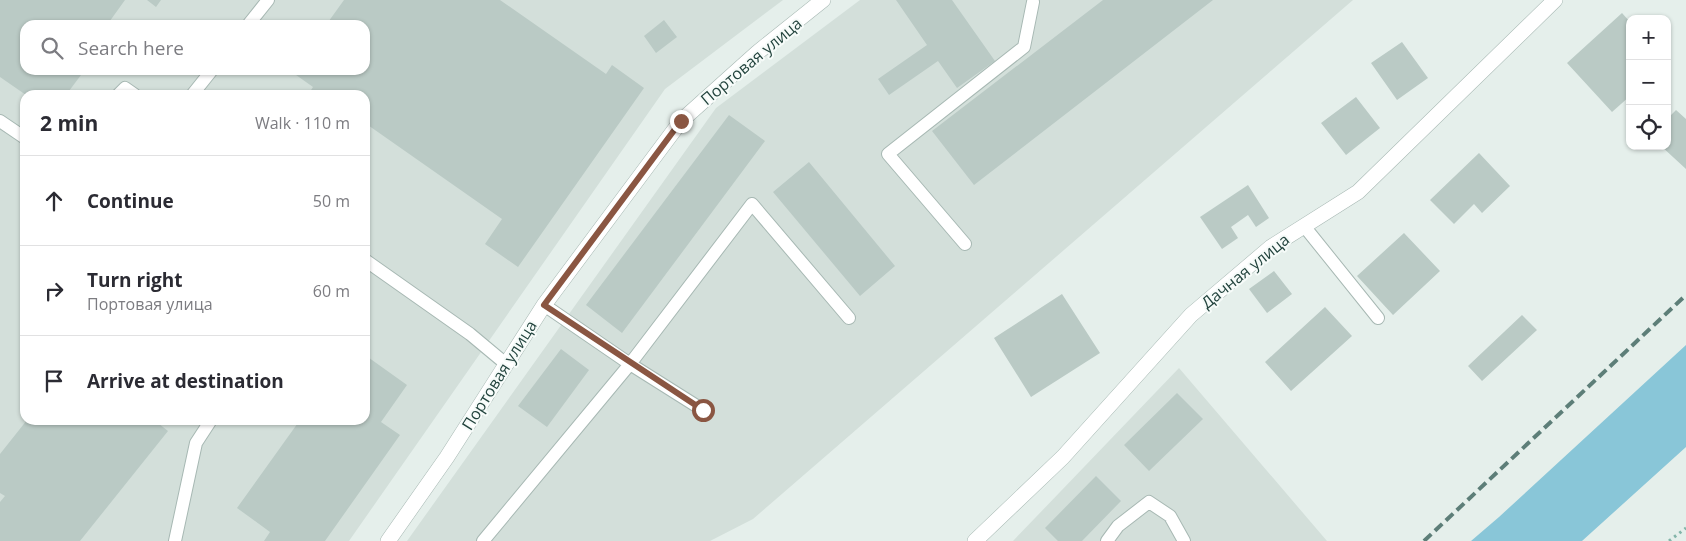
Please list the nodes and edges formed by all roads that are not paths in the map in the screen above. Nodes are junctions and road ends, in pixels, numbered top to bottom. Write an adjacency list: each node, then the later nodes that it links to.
1 (268, 0): 5 (lane)
2 (823, 0): 13 (street, Портовая улица)
3 (1555, 0): 10 (street, Дачная улица)
4 (1033, 1): 11 (lane)
5 (252, 20)
6 (208, 75): 7 (lane)
7 (196, 90)
8 (0, 121): 9 (lane)
9 (20, 135)
10 (1304, 226): 15 (lane); 23 (street, Дачная улица)
11 (965, 244)
12 (370, 264): 16 (lane)
13 (544, 305): 16 (street, Портовая улица); 17 (lane)
14 (849, 318): 17 (lane)
15 (1378, 318)
16 (506, 364): 21 (street, Портовая улица)
17 (630, 364): 18 (lane); 22 (lane)
18 (703, 410)
19 (208, 425): 20 (lane)
20 (175, 541)
21 (388, 541)
22 (483, 541)
23 (975, 541)
24 (1107, 541): 25 (lane)
25 (1184, 541)

